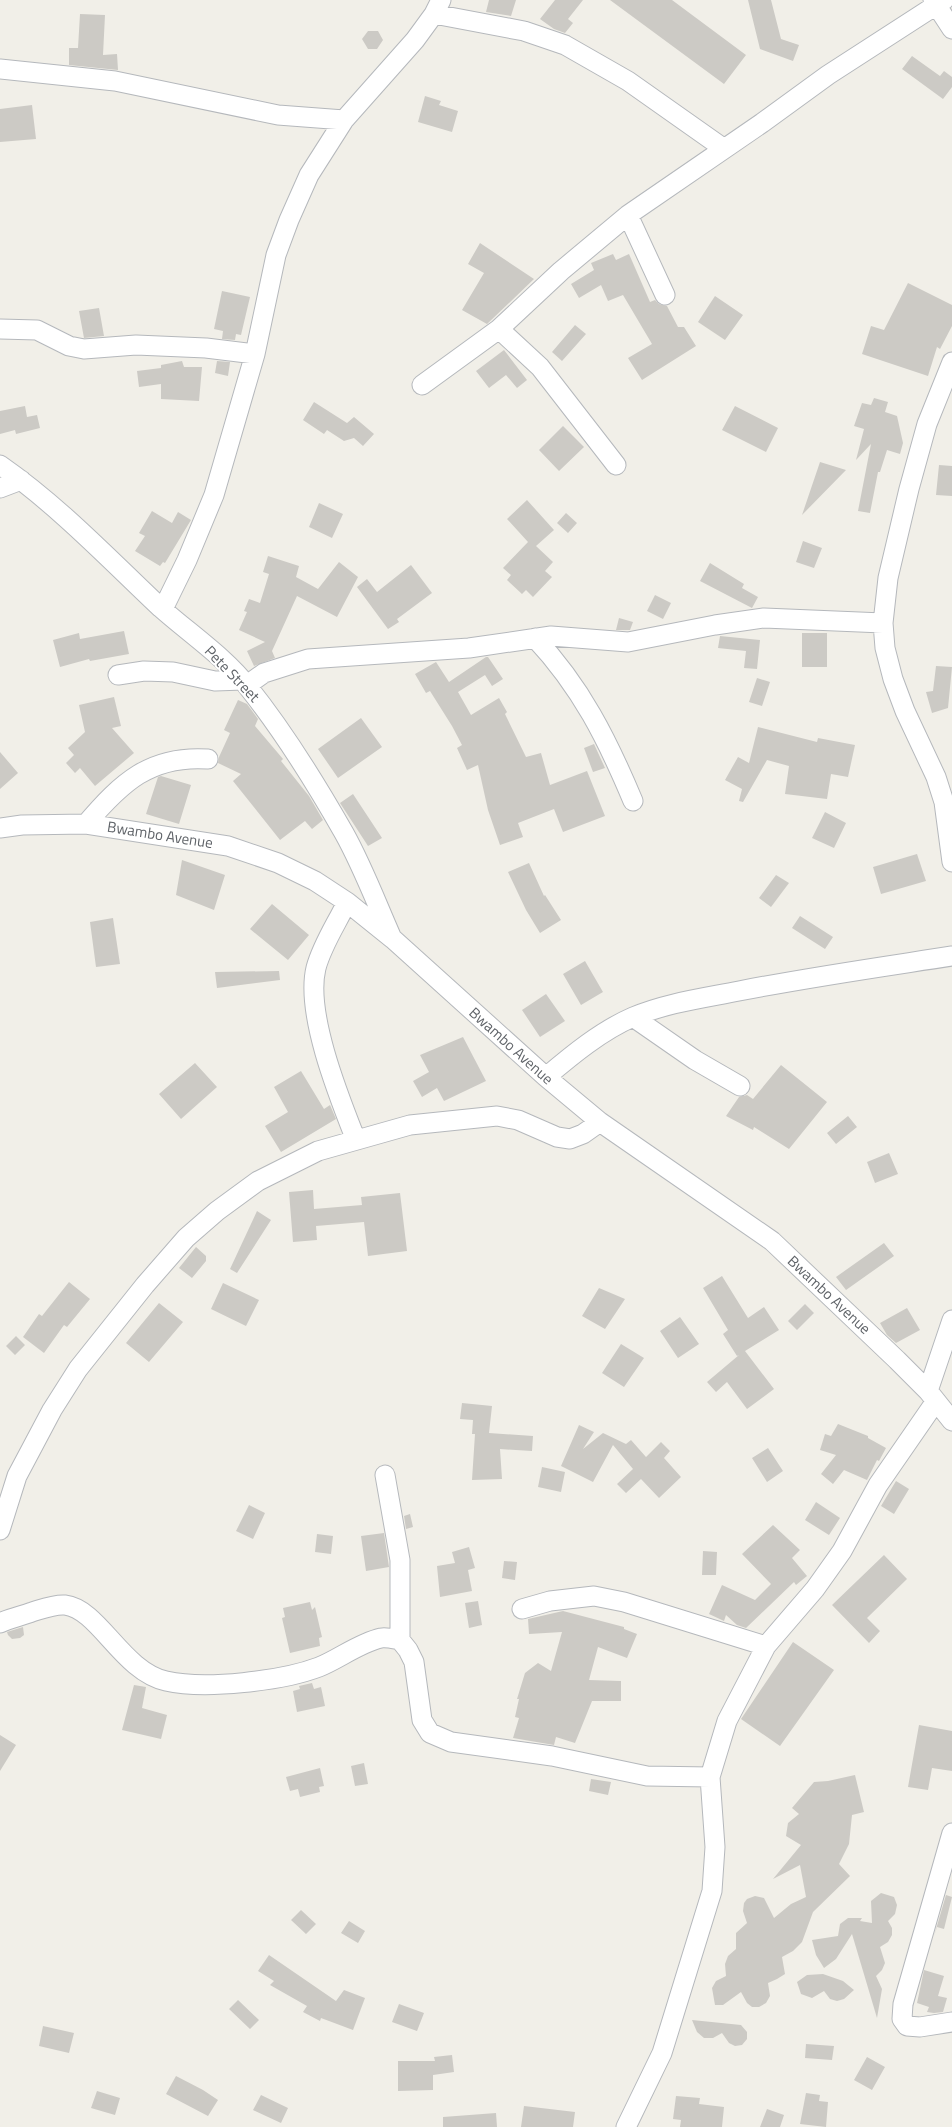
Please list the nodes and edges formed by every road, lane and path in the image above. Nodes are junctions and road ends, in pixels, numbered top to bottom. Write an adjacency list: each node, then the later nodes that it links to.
1 (937, 1): 3 (street); 6 (street)
2 (438, 7): 5 (street); 6 (street)
3 (952, 29)
4 (0, 69): 5 (street)
5 (344, 120): 11 (street)
6 (723, 148): 7 (street)
7 (628, 215): 8 (street); 10 (street)
8 (665, 295)
9 (0, 329): 11 (street)
10 (499, 329): 13 (street); 15 (street)
11 (255, 354): 18 (street)
12 (952, 362): 19 (street)
13 (422, 385)
14 (0, 465): 16 (street, Pete Street)
15 (616, 465)
16 (21, 480): 17 (street); 18 (street, Pete Street)
17 (0, 488)
18 (163, 609): 22 (street, Pete Street)
19 (883, 623): 20 (street); 27 (street)
20 (536, 638): 22 (street); 24 (street)
21 (118, 675): 22 (street)
22 (245, 683): 29 (street, Pete Street)
23 (208, 759): 25 (street)
24 (633, 801)
25 (86, 824): 26 (street, Bwambo Avenue); 28 (street, Bwambo Avenue)
26 (0, 828)
27 (952, 862)
28 (347, 902): 29 (street, Bwambo Avenue); 35 (street)
29 (393, 939): 32 (street, Bwambo Avenue)
30 (952, 956): 31 (street)
31 (633, 1018): 32 (street); 33 (street)
32 (546, 1077): 34 (street, Bwambo Avenue)
33 (740, 1086)
34 (600, 1122): 35 (street); 37 (street, Bwambo Avenue)
35 (356, 1140): 40 (street)
36 (952, 1320): 37 (street)
37 (932, 1396): 38 (street, Bwambo Avenue); 44 (street)
38 (952, 1421)
39 (385, 1475): 43 (street)
40 (0, 1530)
41 (522, 1609): 44 (street)
42 (0, 1623): 43 (street)
43 (400, 1640): 45 (street)
44 (766, 1646): 45 (street)
45 (710, 1777): 48 (street)
46 (952, 1833): 47 (street)
47 (952, 2022)
48 (626, 2127)

